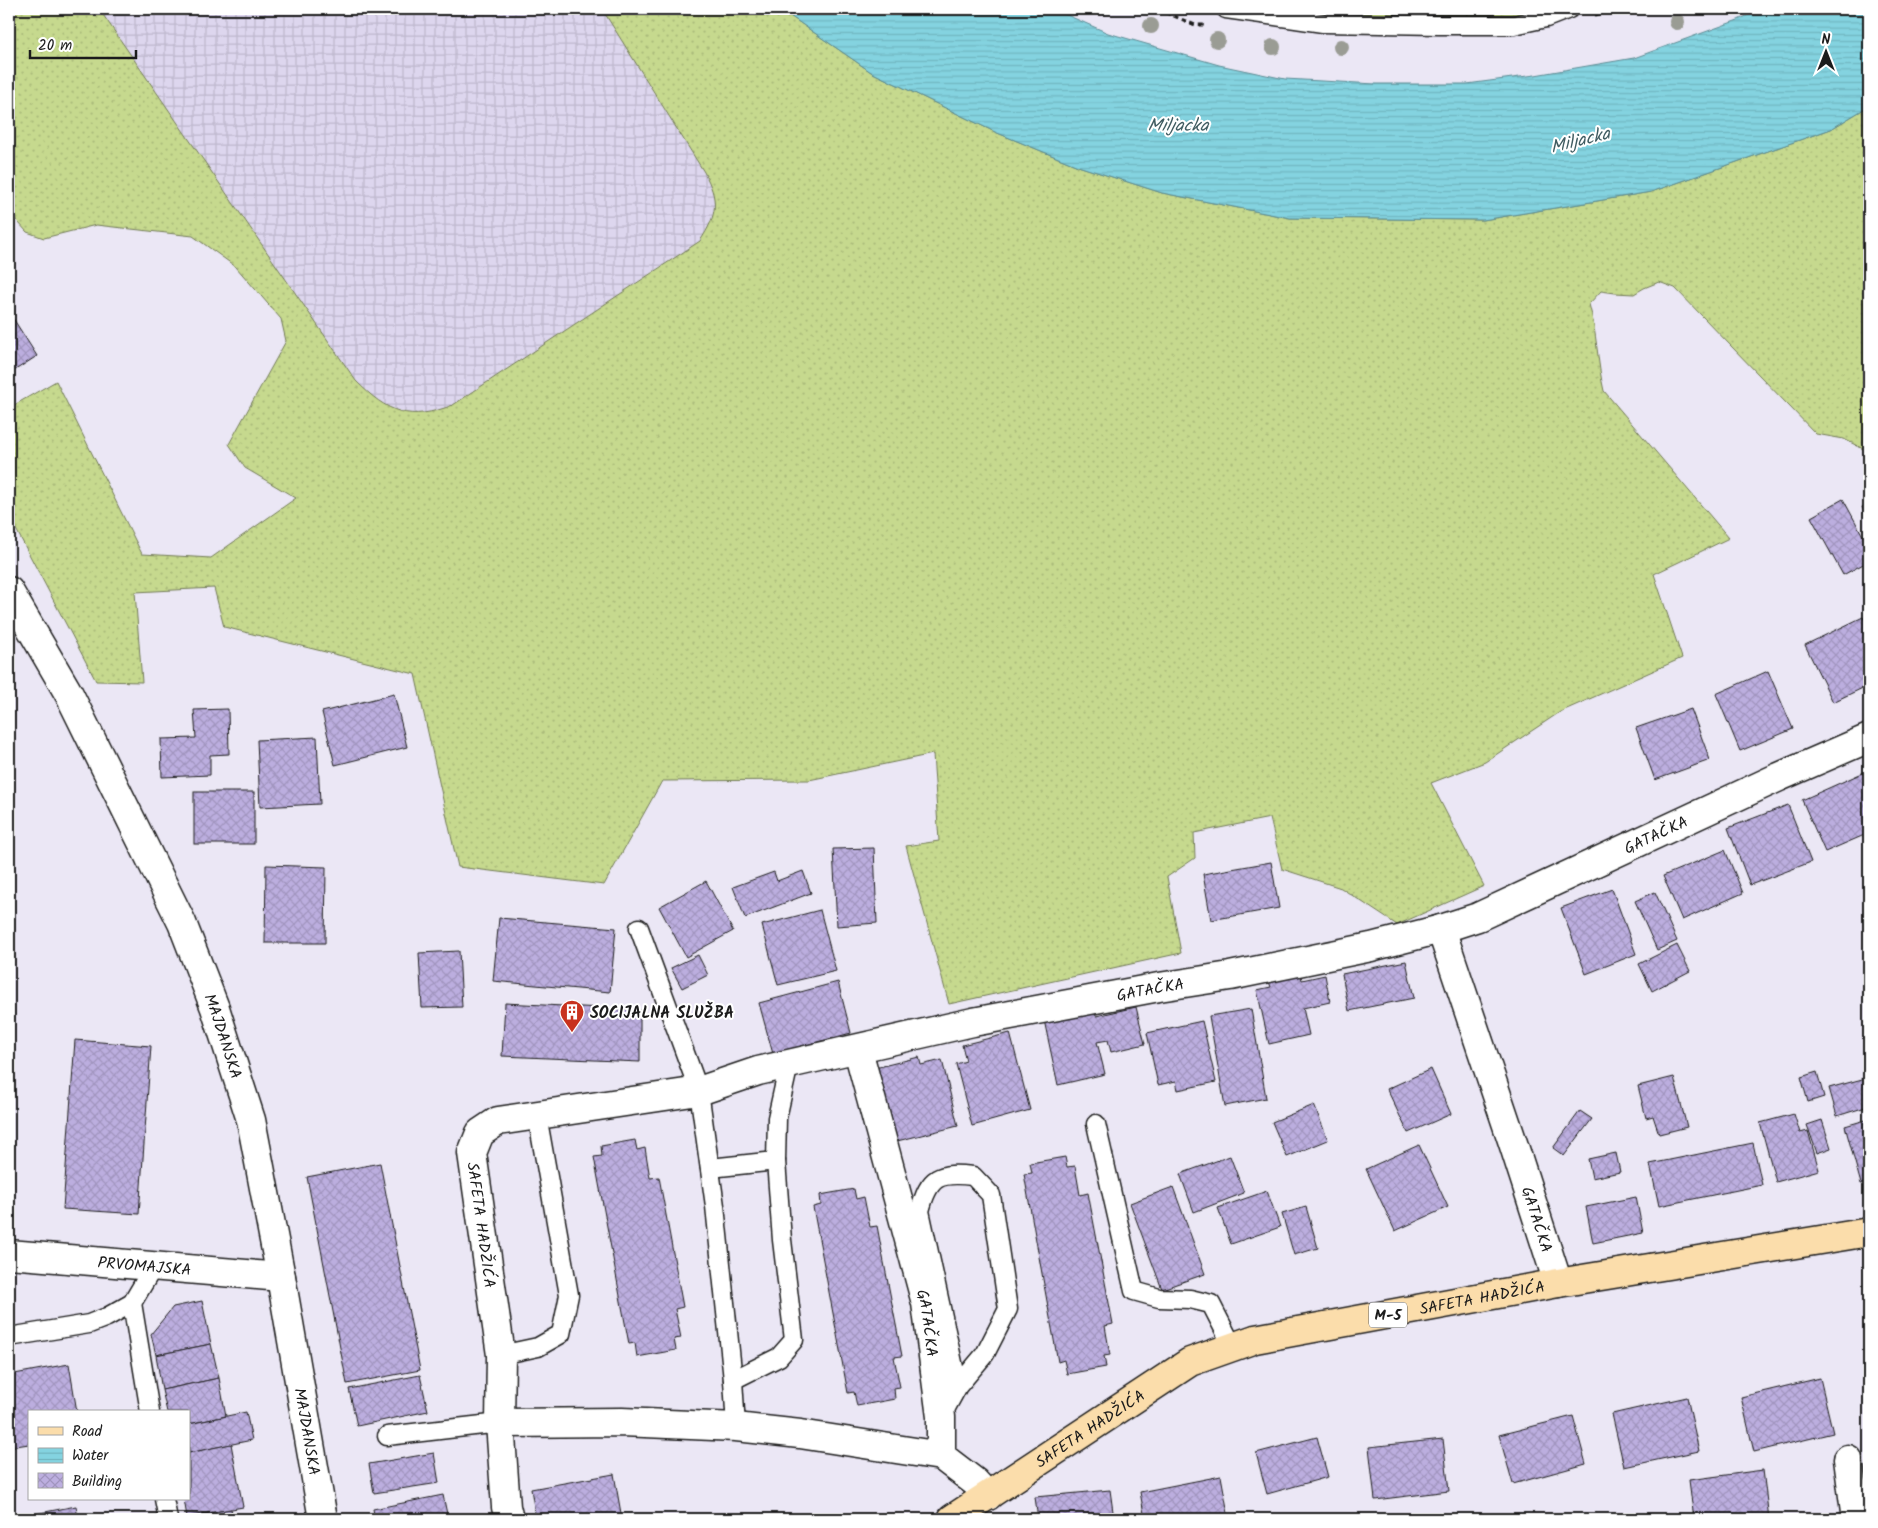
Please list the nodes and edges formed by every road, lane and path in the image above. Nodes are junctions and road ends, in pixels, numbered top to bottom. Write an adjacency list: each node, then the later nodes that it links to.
1 (1226, 9): 2 (lane)
2 (1569, 9)
3 (9, 591): 17 (street, MAJDANSKA)
4 (1869, 738): 6 (street, GATAČKA)
5 (639, 928): 9 (lane)
6 (1441, 929): 7 (street, GATAČKA); 18 (street, GATAČKA)
7 (858, 1050): 8 (street, GATAČKA); 26 (street, GATAČKA)
8 (789, 1064): 9 (street, GATAČKA); 12 (lane)
9 (699, 1091): 10 (street, SAFETA HADŽIĆA); 13 (lane)
10 (537, 1115): 22 (street, SAFETA HADŽIĆA); 22 (lane)
11 (1096, 1124): 21 (lane)
12 (776, 1161): 13 (lane); 23 (lane)
13 (710, 1168): 23 (lane)
14 (1869, 1232): 18 (main road, SAFETA HADŽIĆA / M-5)
15 (9, 1254): 16 (street, PRVOMAJSKA)
16 (154, 1266): 17 (street, PRVOMAJSKA); 19 (lane)
17 (281, 1277): 35 (street, MAJDANSKA)
18 (1558, 1283): 21 (main road, SAFETA HADŽIĆA / M-5)
19 (132, 1303): 20 (lane); 25 (lane)
20 (9, 1337)
21 (1233, 1347): 32 (main road, SAFETA HADŽIĆA / M-5)
22 (500, 1355): 27 (street, SAFETA HADŽIĆA)
23 (734, 1380): 28 (lane)
24 (958, 1386): 24 (lane); 26 (lane)
25 (150, 1410)
26 (941, 1417): 30 (street, GATAČKA)
27 (500, 1423): 28 (street); 29 (lane); 36 (street, SAFETA HADŽIĆA)
28 (736, 1427): 30 (street)
29 (387, 1436)
30 (941, 1456): 32 (street)
31 (1848, 1459): 38 (street)
32 (988, 1496): 37 (main road, SAFETA HADŽIĆA / M-5)
33 (164, 1500): 34 (lane)
34 (168, 1519)
35 (323, 1519)
36 (508, 1519)
37 (952, 1519)
38 (1856, 1519)

